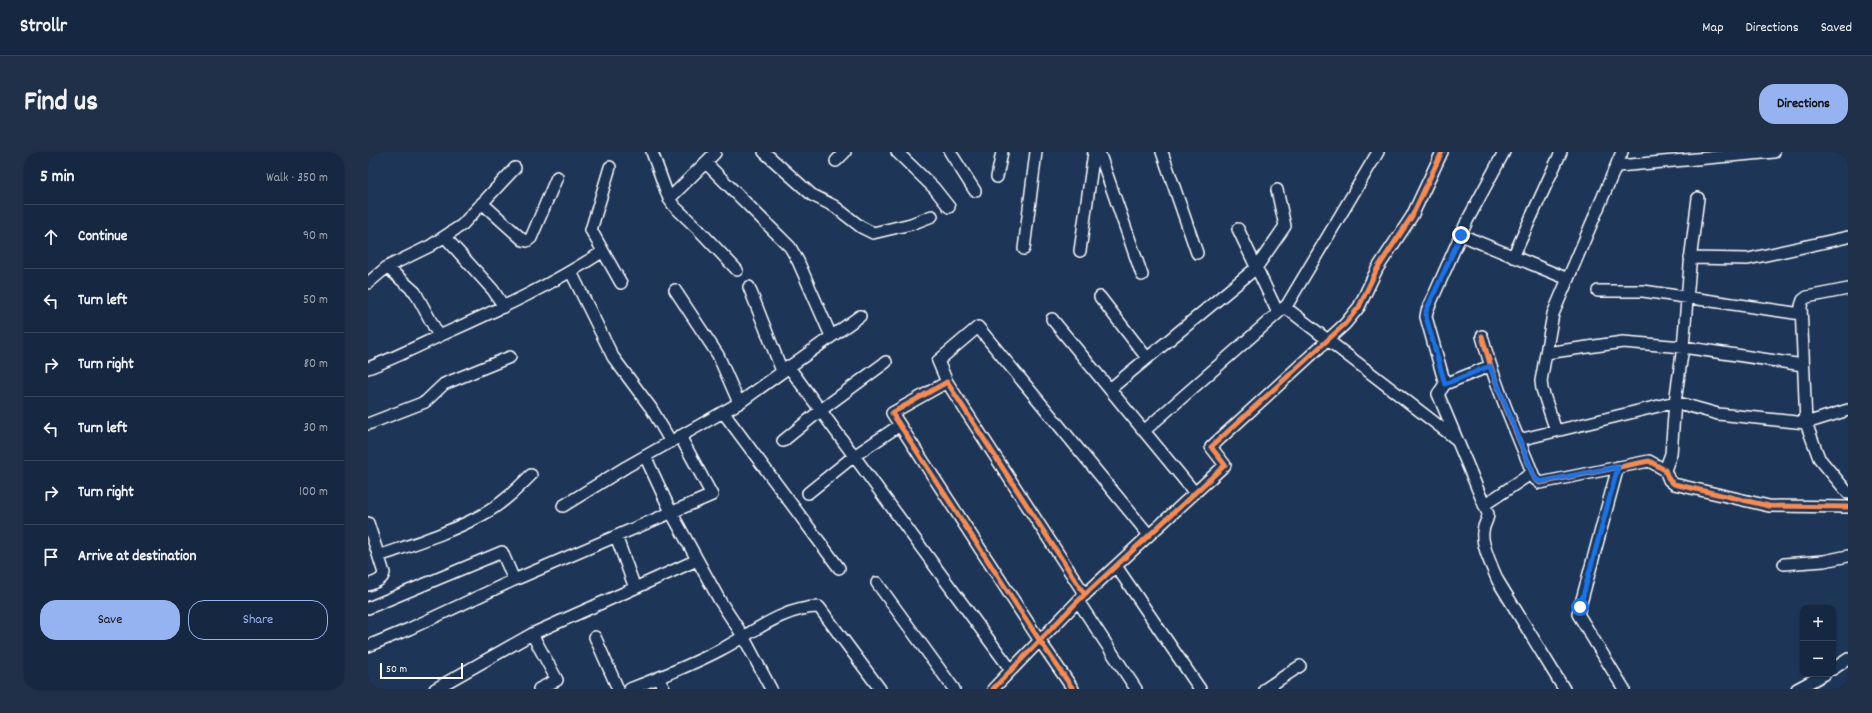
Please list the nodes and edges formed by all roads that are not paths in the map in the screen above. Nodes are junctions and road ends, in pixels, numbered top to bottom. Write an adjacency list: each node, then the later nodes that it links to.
1 (652, 152): 28 (street)
2 (764, 152): 31 (street)
3 (845, 152): 18 (street)
4 (897, 152): 30 (street)
5 (950, 152): 25 (street)
6 (1002, 152): 24 (street)
7 (1036, 152): 36 (street)
8 (1094, 152): 37 (street)
9 (1099, 152): 46 (street)
10 (1162, 152): 39 (street)
11 (1378, 152): 57 (street)
12 (1442, 152): 64 (street)
13 (1504, 152): 33 (street)
14 (1562, 152): 40 (street)
15 (1622, 152): 21 (street)
16 (1774, 152): 21 (street)
17 (715, 153): 19 (street)
18 (836, 161)
19 (707, 164): 28 (street); 62 (street)
20 (610, 166): 38 (street)
21 (1618, 166): 47 (street)
22 (515, 168): 29 (street)
23 (557, 177): 29 (street)
24 (997, 177)
25 (975, 190)
26 (1277, 190): 43 (street)
27 (1698, 198): 41 (street)
28 (669, 199): 44 (street)
29 (482, 203): 34 (street)
30 (949, 207)
31 (932, 216)
32 (1238, 228): 43 (street)
33 (1461, 235): 40 (street); 75 (street)
34 (445, 237): 42 (street); 56 (street)
35 (1848, 237): 41 (street)
36 (1024, 249)
37 (1080, 251)
38 (602, 252): 45 (street); 49 (street)
39 (1197, 253)
40 (1513, 257): 47 (street)
41 (1690, 258): 55 (street)
42 (387, 267): 48 (street); 61 (street)
43 (1256, 268): 57 (street); 68 (street)
44 (737, 270)
45 (571, 272): 56 (street); 87 (street)
46 (1142, 275)
47 (1568, 279): 66 (street)
48 (368, 282)
49 (621, 283)
50 (749, 287): 73 (street)
51 (1848, 289): 58 (street)
52 (675, 290): 78 (street)
53 (1598, 291): 55 (street)
54 (1100, 297): 68 (street)
55 (1688, 297): 58 (street); 65 (street)
56 (504, 307): 61 (street)
57 (1281, 310): 64 (street); 85 (street)
58 (1802, 314): 70 (street)
59 (860, 316): 62 (street)
60 (1052, 319): 76 (street)
61 (440, 336): 72 (street)
62 (831, 336): 73 (street)
63 (1482, 336): 71 (street)
64 (1326, 339): 88 (street); 98 (street)
65 (1683, 347): 66 (street); 70 (street); 77 (street)
66 (1546, 353): 86 (street)
67 (510, 357): 83 (street)
68 (1147, 358): 76 (street)
69 (886, 362): 79 (street)
70 (1804, 365): 82 (street)
71 (1490, 366): 75 (street); 89 (street)
72 (368, 368)
73 (785, 369): 78 (street); 79 (street)
74 (947, 382): 84 (street); 105 (street); 118 (street)
75 (1445, 384): 88 (street)
76 (1110, 389): 85 (street)
77 (1675, 402): 82 (street); 86 (street); 94 (street)
78 (739, 403): 81 (street)
79 (821, 410): 90 (street); 92 (street)
80 (1848, 410): 82 (street)
81 (723, 412): 87 (street); 113 (street)
82 (1806, 423): 99 (street)
83 (368, 424)
84 (900, 425): 92 (street); 123 (street)
85 (1144, 431): 98 (street)
86 (1556, 431): 89 (street)
87 (676, 439): 91 (street); 103 (street)
88 (1457, 439): 100 (street)
89 (1519, 440): 95 (street)
90 (782, 441)
91 (645, 456): 101 (street); 103 (street)
92 (854, 456): 97 (street); 128 (street)
93 (1618, 467): 94 (street); 95 (street); 145 (street)
94 (1665, 470): 102 (street)
95 (1532, 473): 100 (street)
96 (531, 475): 108 (street)
97 (808, 492)
98 (1194, 493): 105 (street)
99 (1848, 494)
100 (1484, 505): 144 (street)
101 (563, 506)
102 (1848, 507)
103 (672, 512): 106 (street); 110 (street)
104 (368, 523): 107 (street)
105 (1149, 535): 112 (street)
106 (616, 536): 114 (street); 117 (street)
107 (370, 538): 108 (street)
108 (379, 556): 116 (street)
109 (1848, 556): 111 (street)
110 (698, 560): 117 (street); 121 (street)
111 (1784, 564)
112 (1116, 566): 118 (street); 142 (street)
113 (839, 568)
114 (514, 580): 119 (street); 124 (street)
115 (877, 583): 139 (street)
116 (368, 585)
117 (635, 588): 120 (street)
118 (1081, 598): 123 (street); 141 (street)
119 (368, 608)
120 (532, 634): 132 (street); 133 (street)
121 (743, 636): 130 (street); 137 (street); 138 (street)
122 (595, 637): 134 (street)
123 (1040, 641): 128 (street); 140 (street)
124 (368, 646)
125 (1848, 659): 127 (street)
126 (1300, 666): 143 (street)
127 (1836, 667)
128 (1011, 670): 131 (street)
129 (1819, 677): 146 (street)
130 (658, 678): 135 (street); 136 (street)
131 (996, 688)
132 (435, 689)
133 (539, 689)
134 (618, 689)
135 (630, 689)
136 (664, 689)
137 (771, 689)
138 (880, 689)
139 (954, 689)
140 (1073, 689)
141 (1136, 689)
142 (1200, 689)
143 (1265, 689)
144 (1564, 689)
145 (1624, 689)
146 (1797, 689)

